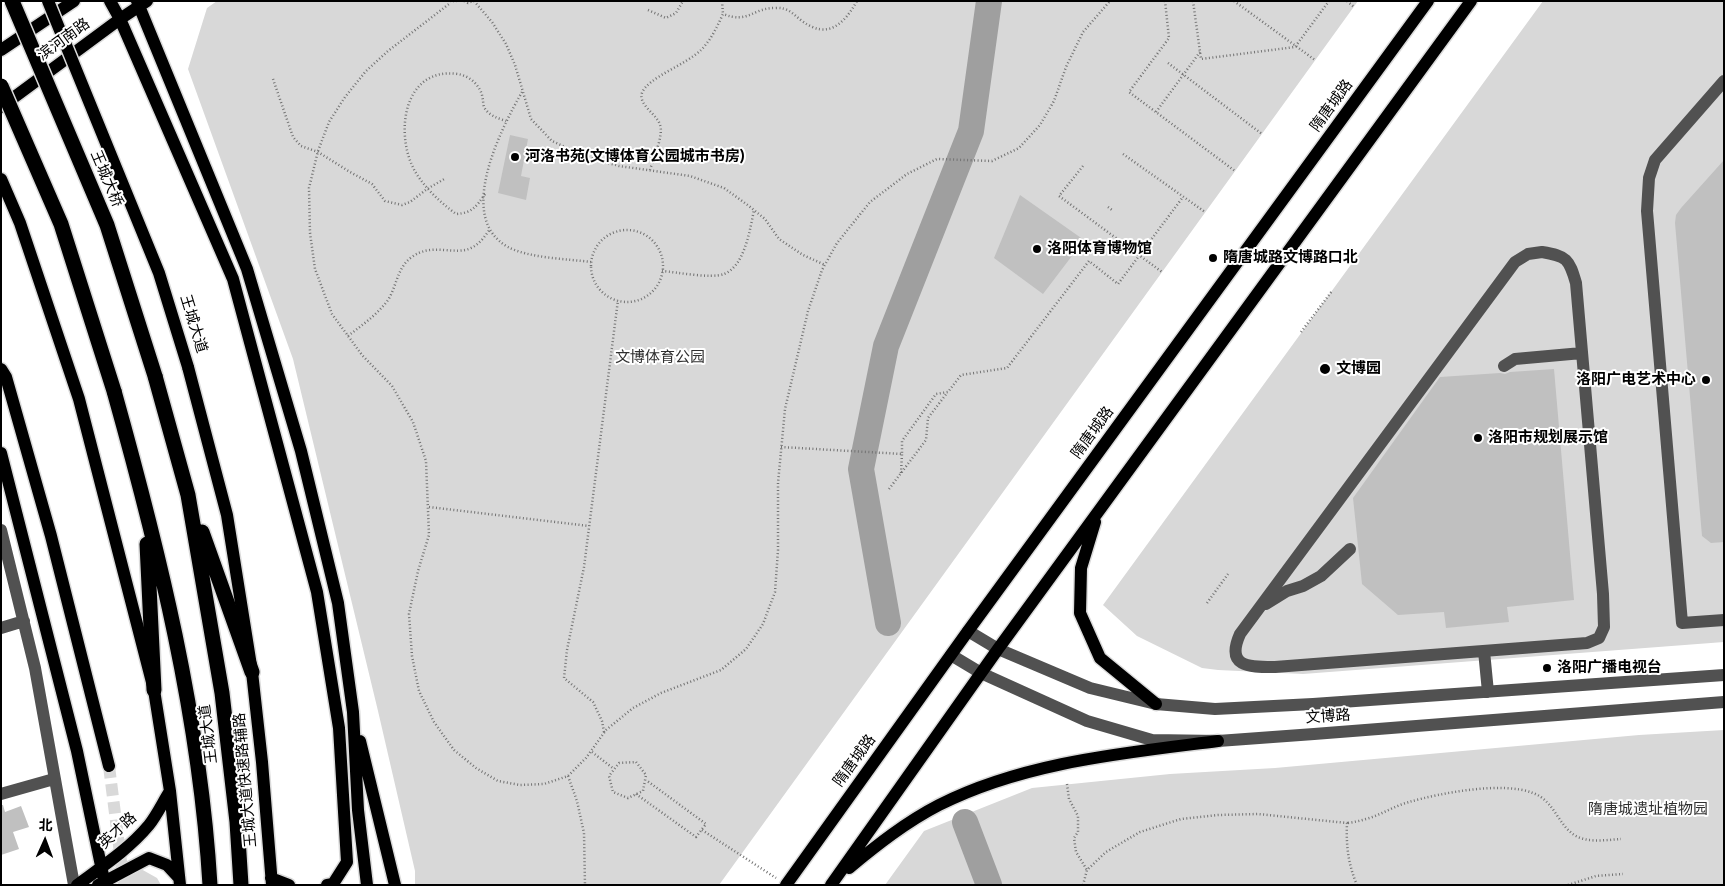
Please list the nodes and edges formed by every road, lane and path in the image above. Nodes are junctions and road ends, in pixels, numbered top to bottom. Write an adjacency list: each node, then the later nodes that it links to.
1 (48, 1): 89 (main road, 王城大道, bridge)
2 (74, 1): 26 (main road, 滨河南路)
3 (110, 1): 24 (main road)
4 (451, 1): 5 (path); 38 (path)
5 (457, 1)
6 (464, 1): 7 (path)
7 (474, 1): 33 (path)
8 (683, 1): 22 (path)
9 (722, 1): 23 (path)
10 (857, 1): 23 (path)
11 (1110, 1): 55 (path)
12 (1165, 1): 35 (path)
13 (1193, 1): 27 (path)
14 (1234, 1): 25 (path)
15 (1347, 1): 21 (path)
16 (1428, 1): 85 (main road, 隋唐城路)
17 (1471, 1): 75 (main road)
18 (1327, 2): 25 (path)
19 (141, 3): 24 (main road, 滨河南路); 96 (main road)
20 (16, 5): 65 (highway, 王城大桥, bridge)
21 (1354, 6)
22 (648, 10)
23 (723, 14): 41 (path)
24 (120, 19): 34 (main road, 滨河南路); 124 (main road)
25 (1295, 46): 27 (path); 28 (path)
26 (1, 50)
27 (1200, 52): 35 (path)
28 (1315, 60)
29 (1168, 64): 37 (path)
30 (273, 79): 38 (path)
31 (1724, 80): 82 (street)
32 (1, 86): 73 (highway, 王城大道, bridge)
33 (522, 92): 36 (path); 41 (path)
34 (1, 107)
35 (1156, 112): 42 (path)
36 (506, 121): 45 (path); 46 (path)
37 (1262, 134)
38 (318, 152): 45 (path); 61 (path)
39 (1123, 154): 47 (path)
40 (1083, 166): 53 (path)
41 (650, 170): 49 (path)
42 (1235, 171)
43 (446, 178): 45 (path)
44 (1, 179): 92 (main road)
45 (427, 189): 46 (path)
46 (485, 194): 52 (path)
47 (1183, 197): 51 (path); 53 (path)
48 (1108, 207): 50 (path)
49 (754, 210): 55 (path); 56 (path)
50 (1112, 210)
51 (1205, 212)
52 (490, 229): 54 (path); 61 (path)
53 (1140, 256): 57 (path); 66 (path)
54 (591, 262): 56 (path); 59 (path)
55 (825, 265): 67 (path)
56 (662, 271): 59 (path)
57 (1162, 272)
58 (1332, 291): 60 (path)
59 (618, 300): 76 (path)
60 (1301, 332)
61 (348, 336): 74 (path)
62 (1582, 353): 63 (street); 81 (street); 87 (street)
63 (1504, 366)
64 (1, 369): 100 (main road)
65 (155, 376): 72 (highway, 王城大道)
66 (948, 392): 69 (path); 70 (path)
67 (781, 448): 69 (path); 97 (path)
68 (1, 453): 112 (main road)
69 (902, 454): 70 (path)
70 (901, 474): 71 (path)
71 (889, 489)
72 (188, 494): 89 (highway); 122 (highway, 王城大道)
73 (146, 505): 92 (highway); 121 (highway, 王城大道)
74 (429, 507): 76 (path); 102 (path)
75 (1098, 512): 86 (main road); 95 (main road)
76 (589, 526): 97 (path)
77 (1, 530): 83 (street)
78 (1350, 549): 81 (street)
79 (1228, 574): 80 (path)
80 (1207, 603)
81 (1261, 606): 87 (street)
82 (1724, 620)
83 (24, 622): 84 (street); 103 (street)
84 (1, 628)
85 (968, 631): 86 (street, 文博路); 88 (main road, 隋唐城路)
86 (998, 649): 90 (main road); 95 (street, 文博路)
87 (1484, 651): 93 (street)
88 (951, 655): 90 (street, 文博路); 117 (main road, 隋唐城路)
89 (252, 672): 115 (main road, 王城大道快速路辅路)
90 (981, 673): 98 (street, 文博路); 118 (main road)
91 (1724, 675): 93 (street, 文博路)
92 (154, 690): 106 (main road)
93 (1488, 692): 95 (street, 文博路)
94 (1724, 702): 98 (street, 文博路)
95 (1156, 704)
96 (353, 712): 125 (main road); 126 (main road)
97 (604, 732): 99 (path)
98 (1218, 741): 118 (main road)
99 (591, 751): 101 (path); 102 (path)
100 (109, 766)
101 (614, 769): 104 (path); 108 (path)
102 (568, 776): 127 (path)
103 (54, 779): 107 (street); 120 (street)
104 (646, 780): 108 (path); 110 (path)
105 (1067, 784): 113 (path)
106 (170, 792): 112 (main road, 英才路); 116 (main road)
107 (1, 794)
108 (636, 794): 110 (path)
109 (1347, 823): 111 (path); 113 (path); 129 (path)
110 (702, 830): 117 (path)
111 (1621, 839)
112 (101, 868): 119 (main road); 120 (main road, 英才路)
113 (1087, 870): 128 (path)
114 (1623, 874): 130 (path)
115 (272, 881): 123 (main road)
116 (179, 882): 119 (main road)
117 (782, 882)
118 (833, 882)
119 (101, 883)
120 (75, 885)
121 (210, 885)
122 (240, 885)
123 (289, 885)
124 (327, 885)
125 (367, 885)
126 (394, 885)
127 (585, 885)
128 (1083, 885)
129 (1357, 885)
130 (1568, 885)

